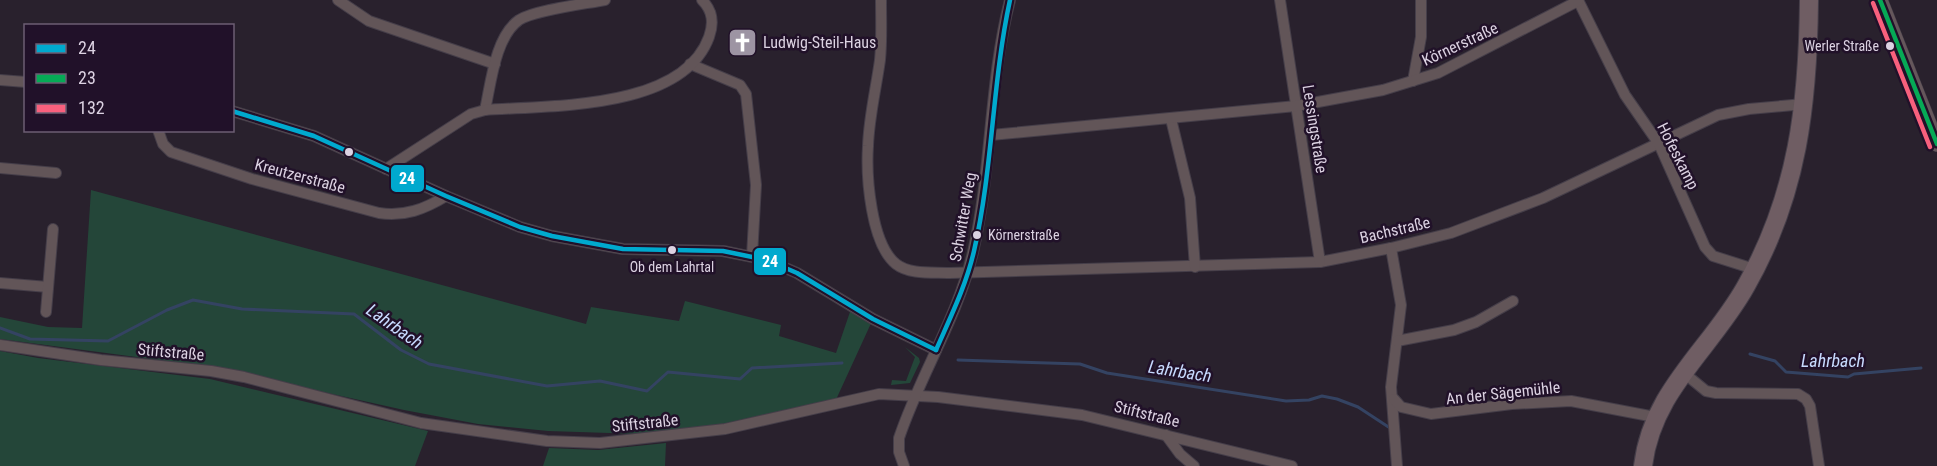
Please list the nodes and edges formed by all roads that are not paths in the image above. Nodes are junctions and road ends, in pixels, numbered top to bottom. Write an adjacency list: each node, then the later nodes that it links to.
1 (338, 0): 11 (street)
2 (605, 0): 11 (street)
3 (702, 0): 12 (street)
4 (881, 0): 35 (street, Bachstraße)
5 (1010, 0): 22 (street, Schwitter Weg)
6 (1280, 0): 17 (street, Lessingstraße)
7 (1421, 0): 14 (street)
8 (1809, 0): 16 (main road)
9 (1880, 0): 24 (main road)
10 (1578, 1): 14 (street, Körnerstraße); 23 (street, Hofeskamp)
11 (495, 64): 18 (street)
12 (690, 64): 18 (street); 31 (street)
13 (0, 80): 15 (street)
14 (1413, 81): 17 (street, Körnerstraße)
15 (24, 82)
16 (1804, 104): 23 (street, Bachstraße); 34 (main road)
17 (1296, 106): 20 (street, Körnerstraße); 32 (street, Lessingstraße)
18 (485, 110): 26 (street)
19 (234, 112): 26 (street)
20 (1171, 119): 22 (street, Körnerstraße); 33 (street)
21 (159, 132): 28 (street, Kreutzerstraße)
22 (991, 135): 35 (street, Schwitter Weg)
23 (1659, 144): 30 (street, Bachstraße); 34 (street, Hofeskamp)
24 (1937, 144)
25 (0, 168): 27 (street)
26 (386, 169): 28 (street)
27 (56, 173)
28 (446, 196): 31 (street)
29 (52, 228): 37 (street)
30 (1391, 248): 32 (street, Bachstraße); 40 (street)
31 (752, 256): 42 (street)
32 (1320, 262): 33 (street, Bachstraße)
33 (1195, 267): 35 (street, Bachstraße)
34 (1754, 269): 43 (main road)
35 (968, 272): 42 (street, Schwitter Weg)
36 (0, 283): 37 (street)
37 (48, 287): 39 (street)
38 (1513, 301): 40 (street)
39 (46, 312)
40 (1397, 340): 45 (street)
41 (0, 345): 44 (street, Stiftstraße)
42 (936, 350): 44 (street, Schwitter Weg)
43 (1684, 373): 46 (main road); 53 (street)
44 (917, 396): 47 (street, Stiftstraße); 48 (street, Schwitter Weg)
45 (1394, 399): 46 (street, An der Sägemühle); 51 (street)
46 (1654, 417): 52 (main road)
47 (1166, 435): 49 (street); 50 (street, Stiftstraße)
48 (904, 466)
49 (1194, 466)
50 (1292, 466)
51 (1397, 466)
52 (1643, 466)
53 (1819, 466)

